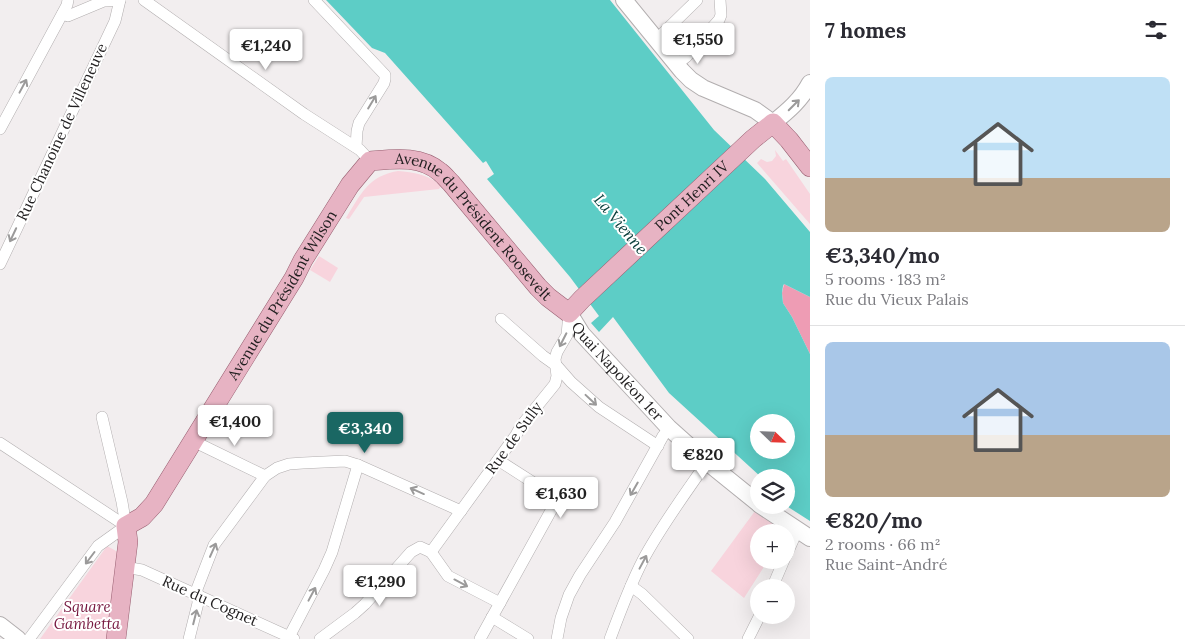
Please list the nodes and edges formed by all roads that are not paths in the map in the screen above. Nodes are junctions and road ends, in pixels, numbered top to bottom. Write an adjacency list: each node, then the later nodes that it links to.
1 (120, 0): 7 (street); 16 (street, Rue Chanoine de Villeneuve, one-way to 16)
2 (144, 0): 13 (street)
3 (314, 0): 13 (street, one-way to 3)
4 (624, 0): 8 (main road)
5 (697, 0): 8 (street)
6 (720, 0): 9 (street)
7 (66, 6): 12 (street, one-way to 7)
8 (656, 40): 9 (main road)
9 (676, 64): 11 (main road)
10 (810, 83): 11 (main road, one-way to 10)
11 (773, 123): 15 (main road); 17 (main road, Pont Henri IV)
12 (0, 129)
13 (356, 147): 14 (street)
14 (370, 161): 17 (main road, Avenue du Président Roosevelt); 22 (main road, Avenue du Président Wilson)
15 (810, 167)
16 (0, 264)
17 (569, 313): 19 (street, Rue de Sully, one-way to 19); 21 (main road, Quai Napoléon 1er)
18 (501, 319): 19 (street)
19 (556, 366): 24 (street, one-way to 24); 25 (street, Rue de Sully)
20 (102, 418): 32 (street)
21 (670, 428): 24 (street); 26 (main road, Quai Napoléon 1er)
22 (193, 441): 28 (street); 32 (main road, Avenue du Président Wilson)
23 (0, 443): 32 (street)
24 (658, 446): 51 (street, one-way to 51)
25 (498, 460): 30 (street, Rue de Sully); 39 (street)
26 (706, 462): 29 (main road, Quai Napoléon 1er); 37 (street, one-way to 26)
27 (358, 465): 28 (street); 30 (street, one-way to 27); 43 (street, one-way to 27)
28 (265, 476): 38 (street, one-way to 28)
29 (750, 498)
30 (461, 511): 35 (street, Rue de Sully)
31 (773, 514): 33 (main road, Quai Napoléon 1er)
32 (126, 526): 36 (main road); 45 (street, one-way to 45)
33 (804, 534): 34 (street)
34 (795, 545)
35 (432, 552): 39 (street, one-way to 39); 48 (street)
36 (125, 567): 38 (street, Rue du Cognet); 46 (main road)
37 (631, 586): 52 (street); 53 (street)
38 (197, 596): 43 (street, Rue du Cognet); 47 (street, one-way to 38)
39 (500, 604): 40 (street)
40 (492, 617): 49 (street); 50 (street)
41 (756, 624): 54 (street)
42 (0, 625): 44 (main road)
43 (291, 638)
44 (18, 639)
45 (29, 639)
46 (116, 639)
47 (189, 639)
48 (320, 639)
49 (480, 639)
50 (528, 639)
51 (556, 639)
52 (610, 639)
53 (688, 639)
54 (748, 639)

